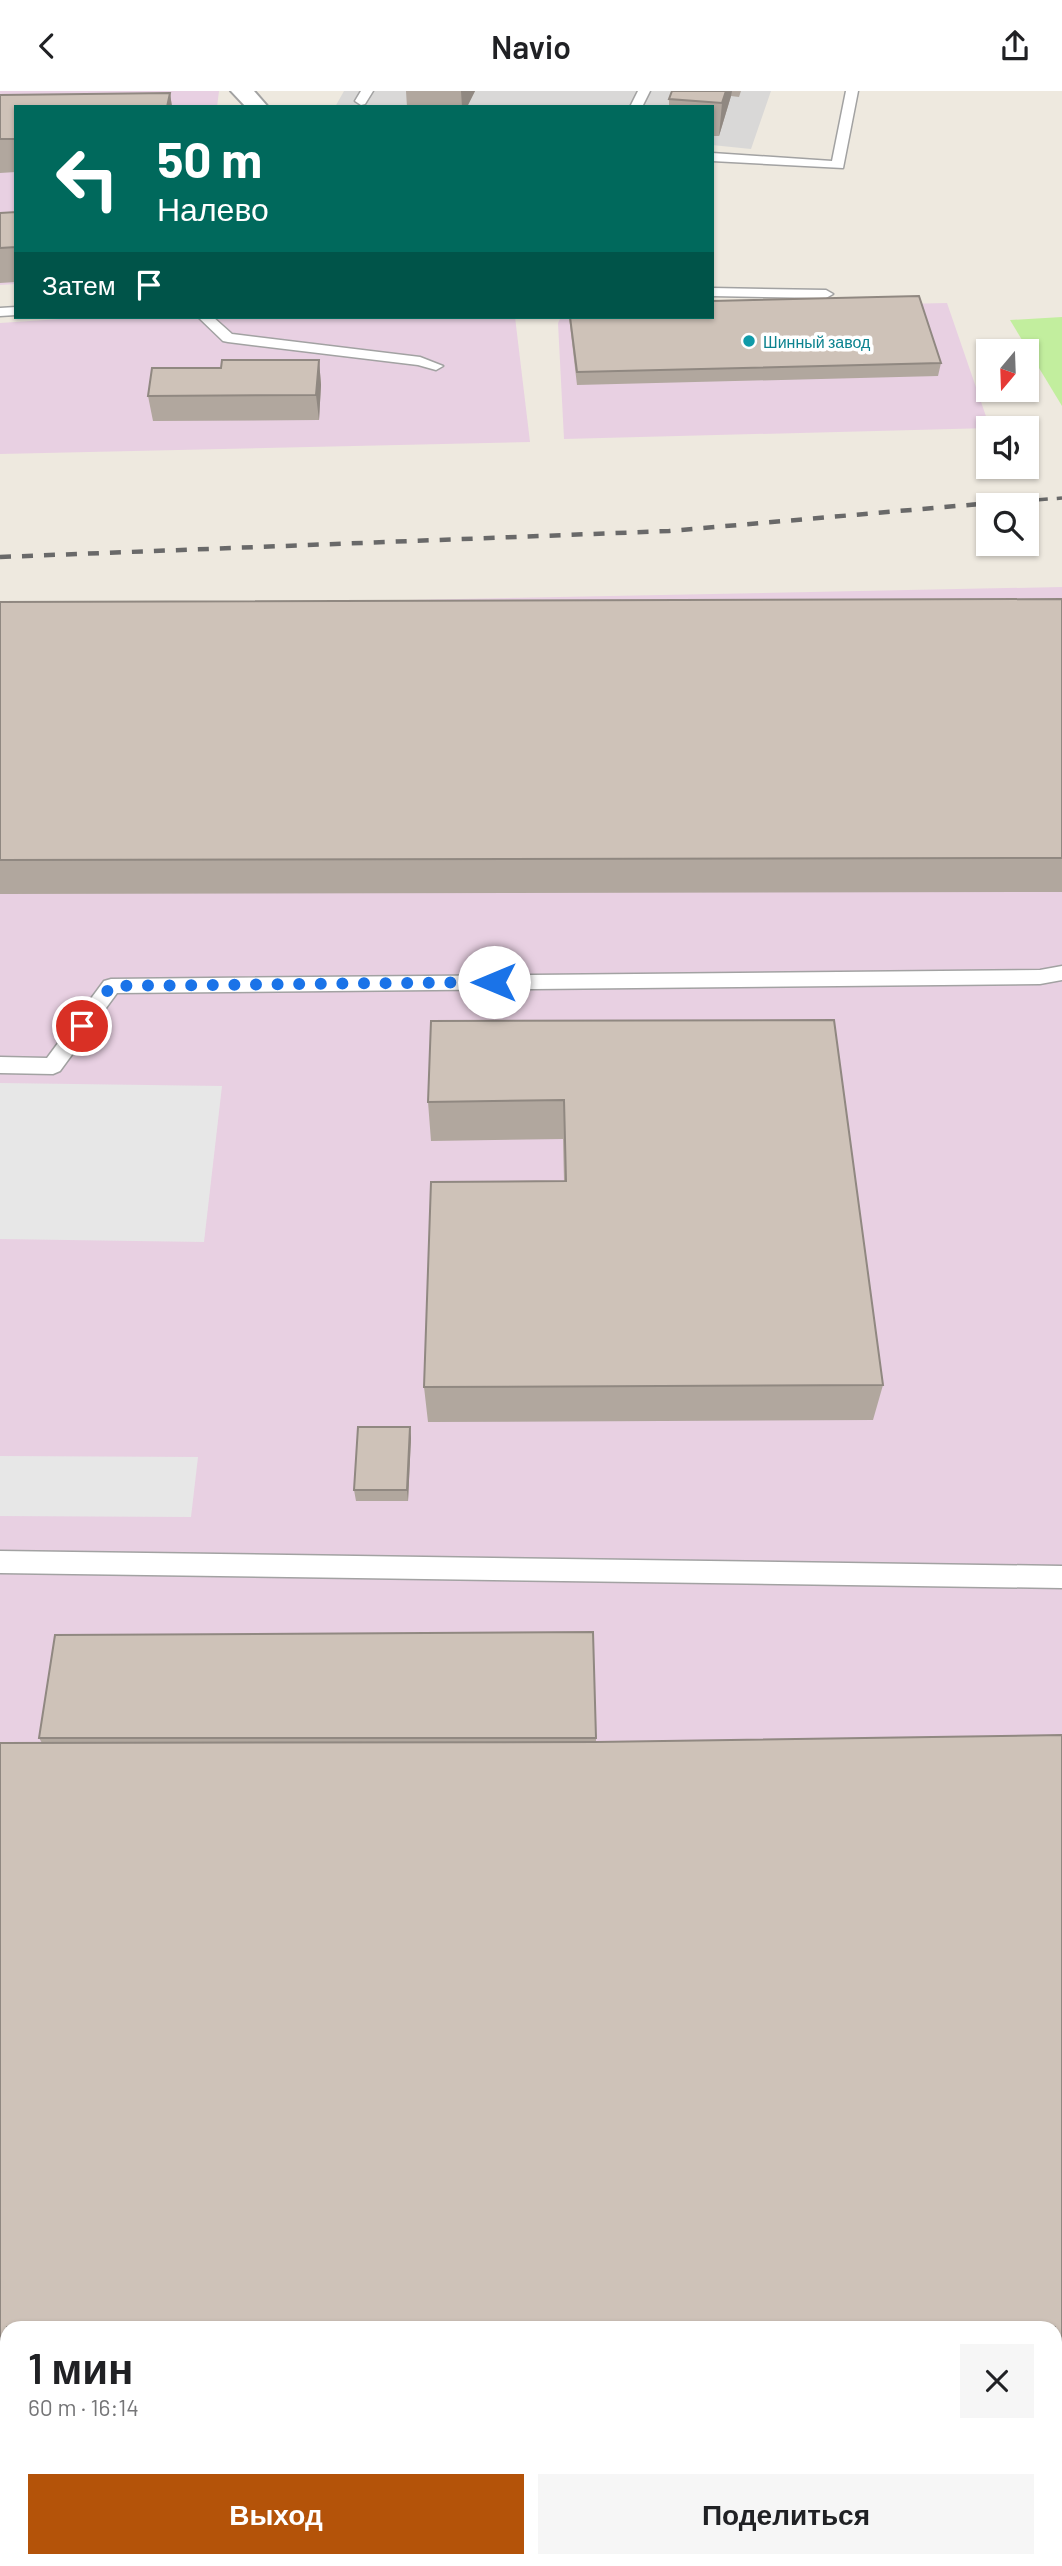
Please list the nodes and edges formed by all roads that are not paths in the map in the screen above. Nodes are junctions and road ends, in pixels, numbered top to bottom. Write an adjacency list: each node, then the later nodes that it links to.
1 (242, 91): 3 (street)
2 (852, 91): 4 (lane)
3 (256, 105)
4 (714, 157)
5 (714, 292): 6 (lane)
6 (826, 294)
7 (207, 319): 8 (lane)
8 (436, 366)
9 (1062, 973): 10 (lane)
10 (0, 1065)
11 (0, 1562): 12 (lane)
12 (1062, 1577)

